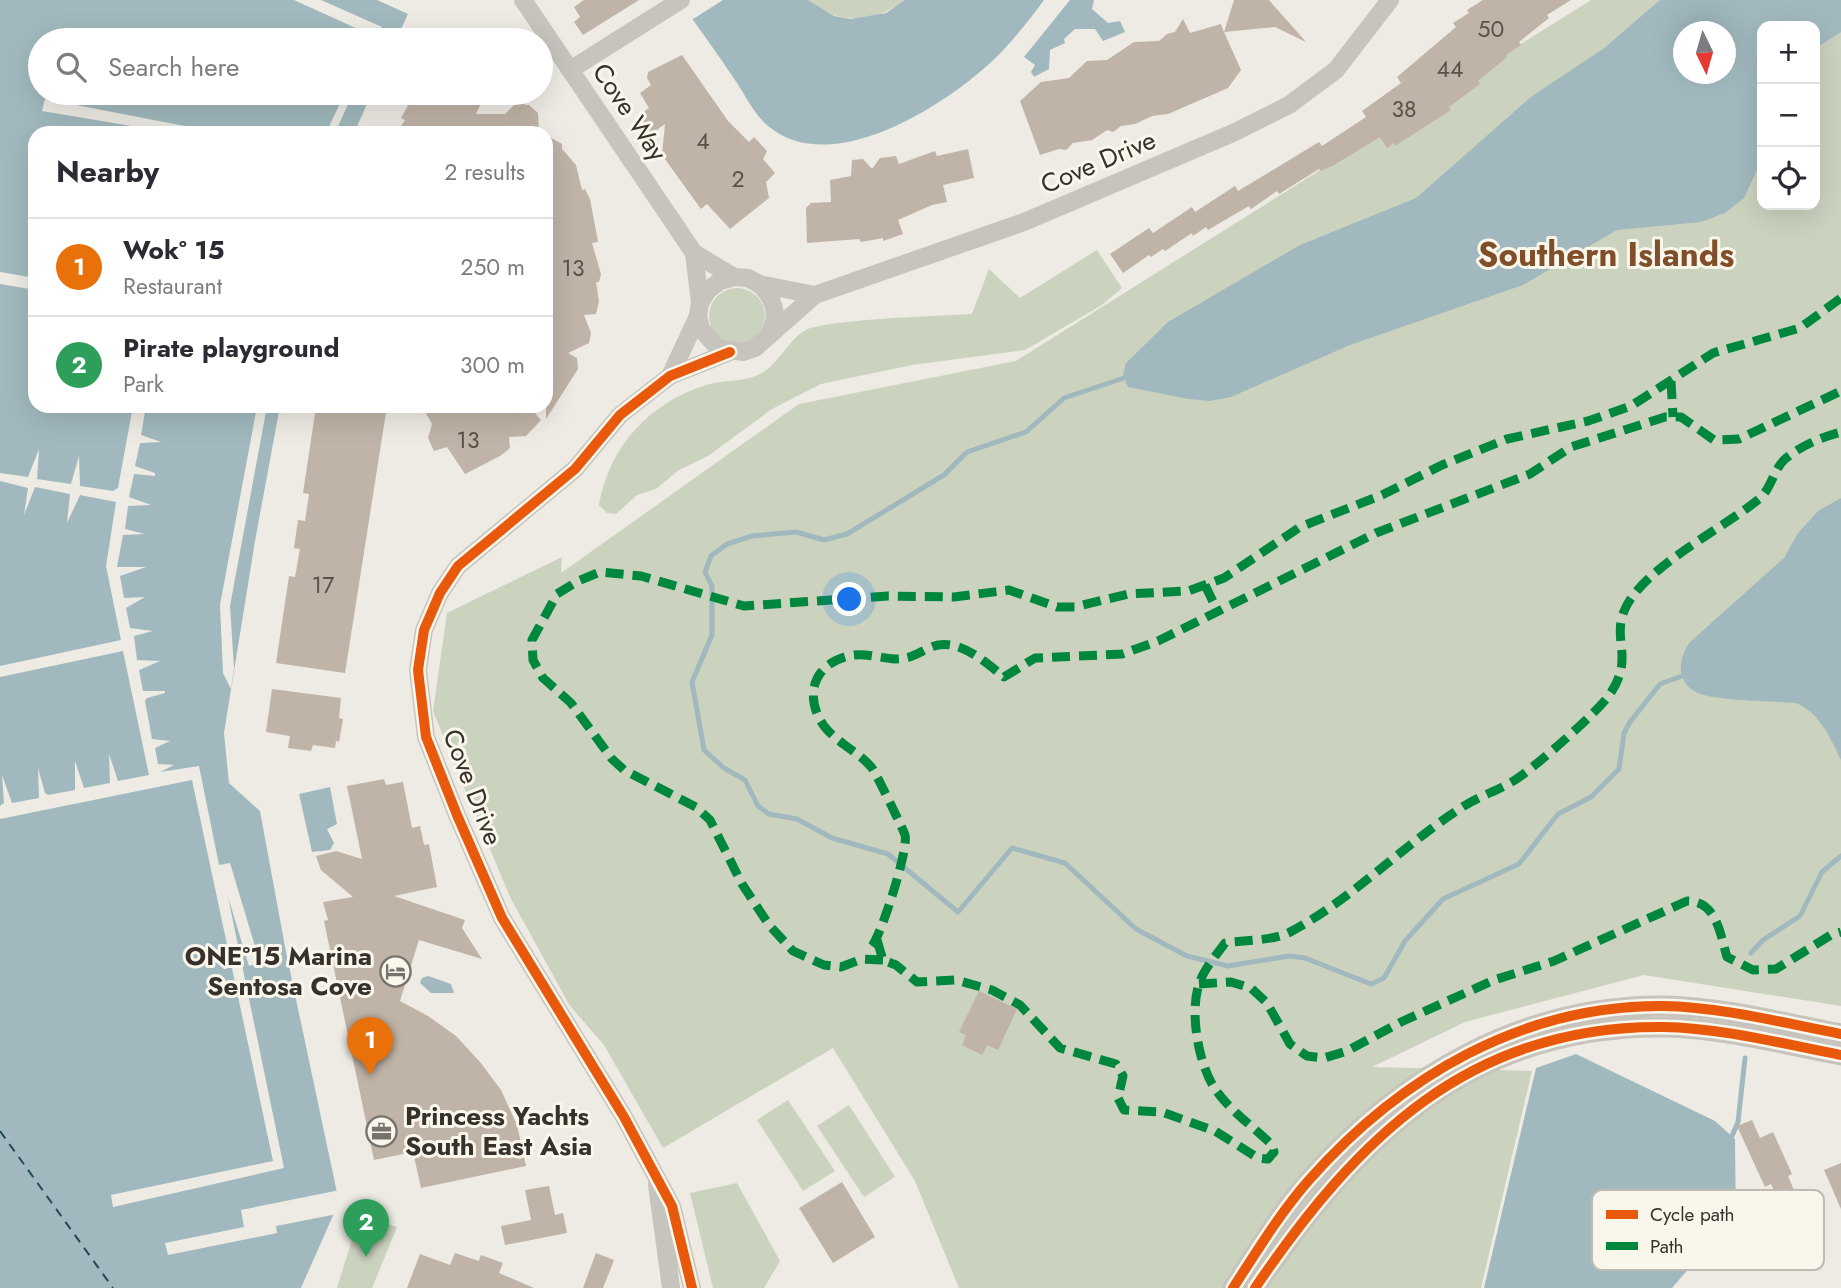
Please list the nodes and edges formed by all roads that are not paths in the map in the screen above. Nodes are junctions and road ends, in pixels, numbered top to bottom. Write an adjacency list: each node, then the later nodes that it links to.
1 (523, 0): 6 (street, Cove Way)
2 (681, 0): 8 (street)
3 (1374, 0): 5 (street, Cove Drive)
4 (1390, 0): 5 (street, Cove Drive)
5 (1370, 25): 12 (street, Cove Drive)
6 (542, 28)
7 (553, 45): 8 (street, Cove Way)
8 (570, 70): 9 (street, Cove Way)
9 (694, 253): 10 (street, Cove Way); 13 (street, Cove Way)
10 (734, 277): 11 (street); 13 (street, Cove Drive)
11 (759, 284): 12 (street); 14 (street)
12 (815, 295): 14 (street, Cove Drive)
13 (699, 310): 15 (street); 16 (street, Cove Drive)
14 (766, 339): 15 (street, Cove Drive)
15 (730, 352): 16 (street, Cove Drive)
16 (670, 376): 19 (street, Cove Drive)
17 (1841, 1034): 22 (street)
18 (1841, 1055): 23 (street)
19 (657, 1182): 20 (street, Cove Drive); 21 (street, Cove Drive)
20 (671, 1288)
21 (692, 1288)
22 (1233, 1288)
23 (1255, 1288)

